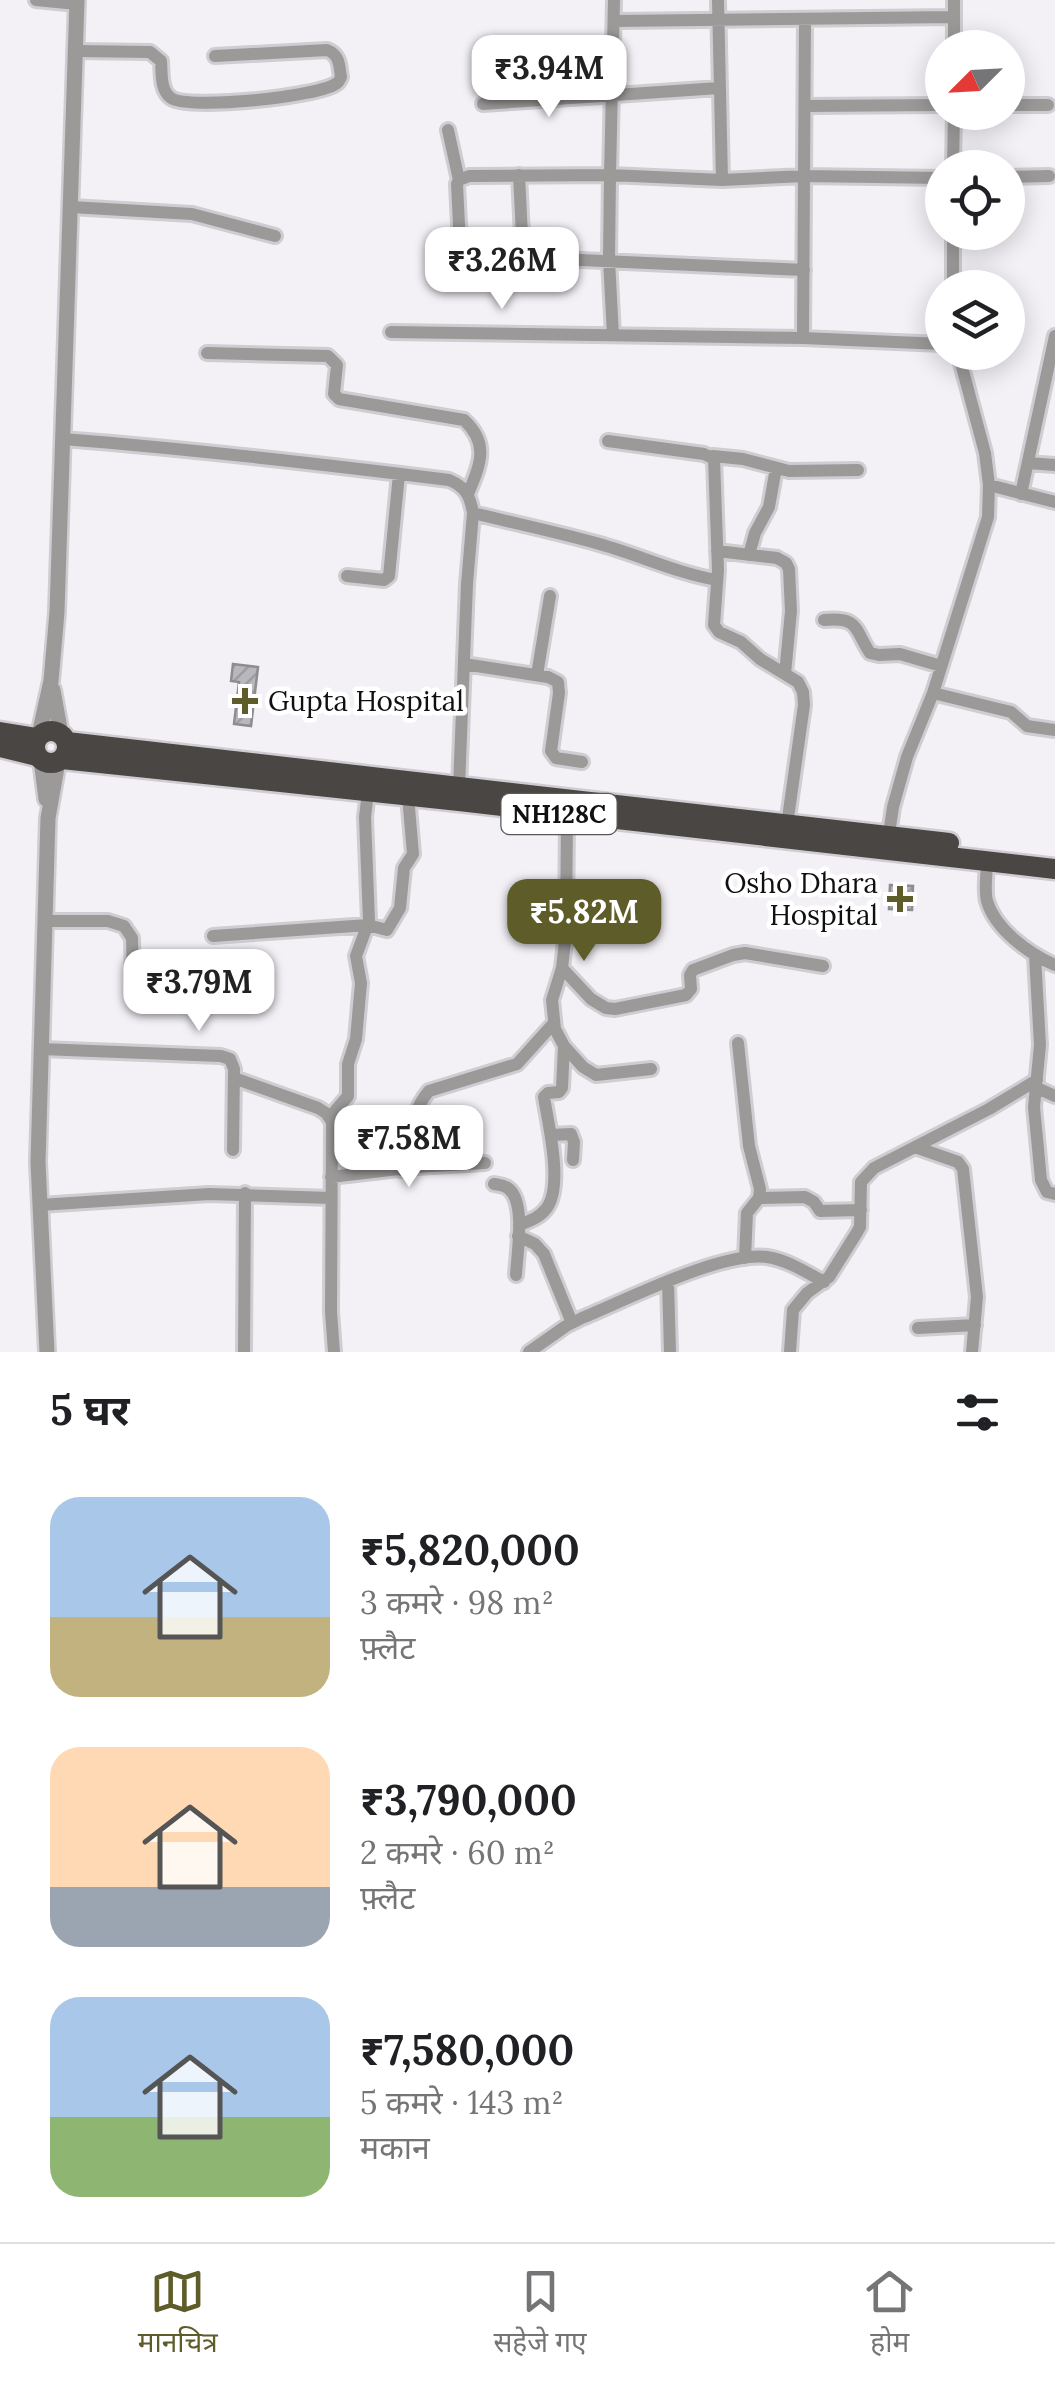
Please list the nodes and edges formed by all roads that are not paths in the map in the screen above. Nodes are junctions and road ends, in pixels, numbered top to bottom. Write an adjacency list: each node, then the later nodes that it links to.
1 (36, 0): 5 (street)
2 (614, 0): 8 (street)
3 (718, 0): 9 (street)
4 (954, 0): 6 (street)
5 (77, 2): 11 (street)
6 (954, 17): 7 (street); 10 (street)
7 (805, 19): 9 (street); 19 (street)
8 (614, 20): 9 (street); 14 (street)
9 (718, 20): 13 (street)
10 (954, 30)
11 (77, 51): 12 (street); 29 (street)
12 (215, 56)
13 (719, 88): 14 (street); 28 (street)
14 (610, 94): 15 (street); 21 (street)
15 (484, 104)
16 (1048, 104): 18 (street)
17 (925, 105): 19 (street)
18 (1025, 105)
19 (805, 106): 23 (street)
20 (448, 130): 27 (street)
21 (610, 174): 22 (street); 28 (street); 31 (street)
22 (519, 175): 27 (street); 31 (street)
23 (804, 176): 26 (street); 28 (street); 33 (street)
24 (1049, 176): 25 (street)
25 (1025, 177)
26 (925, 178)
27 (458, 180): 32 (street)
28 (722, 180)
29 (72, 207): 30 (street); 41 (street)
30 (275, 236)
31 (610, 260): 33 (street); 35 (street)
32 (461, 266)
33 (804, 270): 37 (street)
34 (390, 332): 35 (street)
35 (614, 335): 37 (street)
36 (1055, 336): 44 (street)
37 (803, 338): 38 (street)
38 (925, 343)
39 (207, 353): 50 (street)
40 (963, 370): 49 (street)
41 (63, 439): 48 (street); 68 (street)
42 (608, 441): 43 (street)
43 (712, 456): 46 (street); 54 (street)
44 (1028, 463): 45 (street); 51 (street)
45 (1055, 465)
46 (776, 468): 47 (street); 55 (street)
47 (858, 470)
48 (399, 474): 50 (street); 56 (street)
49 (989, 484): 51 (street); 61 (street)
50 (468, 494): 53 (street)
51 (1021, 494): 52 (street)
52 (1055, 502)
53 (472, 513): 57 (street); 60 (street)
54 (717, 550): 55 (street); 57 (street)
55 (749, 555): 62 (street)
56 (348, 576)
57 (718, 580): 62 (street)
58 (550, 596): 63 (street)
59 (824, 620): 61 (street)
60 (464, 664): 63 (street); 70 (street)
61 (942, 666): 64 (street)
62 (786, 674): 74 (street)
63 (537, 675): 69 (street)
64 (933, 693): 65 (street); 75 (street)
65 (1055, 730)
66 (0, 732): 68 (highway, NH128C)
67 (0, 747): 68 (highway, NH128C)
68 (50, 748): 70 (highway, NH128C); 71 (highway, NH128C); 79 (street)
69 (582, 762)
70 (459, 787): 74 (highway, NH128C)
71 (368, 792): 72 (highway, NH128C); 80 (street)
72 (408, 796): 73 (highway, NH128C); 80 (street)
73 (568, 815): 75 (highway, NH128C); 85 (street)
74 (788, 824): 75 (highway, NH128C)
75 (888, 843): 76 (highway, NH128C); 77 (highway, NH128C)
76 (1055, 856)
77 (987, 861): 78 (highway, NH128C); 82 (street)
78 (1055, 869)
79 (44, 921): 86 (street); 90 (street)
80 (368, 925): 81 (street); 95 (street)
81 (213, 936)
82 (1035, 956): 83 (street); 93 (street)
83 (1055, 965)
84 (823, 966): 85 (street)
85 (562, 968): 87 (street)
86 (133, 989)
87 (553, 1024): 89 (street); 101 (street)
88 (738, 1043): 107 (street)
89 (564, 1046): 91 (street); 96 (street)
90 (41, 1049): 92 (street); 108 (street)
91 (652, 1070)
92 (234, 1078): 95 (street); 98 (street)
93 (1036, 1084): 94 (street); 97 (street); 105 (street)
94 (1055, 1096)
95 (330, 1118): 102 (street)
96 (552, 1134): 99 (street); 110 (street)
97 (915, 1147): 109 (street); 116 (street)
98 (232, 1150)
99 (573, 1160)
100 (485, 1164): 101 (street)
101 (401, 1170): 102 (street)
102 (331, 1178): 106 (street)
103 (494, 1184): 110 (street)
104 (245, 1194): 106 (street); 108 (street); 119 (street)
105 (1055, 1194)
106 (331, 1198): 120 (street)
107 (759, 1198): 109 (street); 111 (street)
108 (40, 1204): 118 (street)
109 (860, 1210): 114 (street)
110 (518, 1231): 112 (street); 115 (street)
111 (744, 1258): 113 (street); 114 (street)
112 (516, 1275)
113 (668, 1282): 115 (street); 122 (street)
114 (824, 1282): 123 (street)
115 (572, 1323): 121 (street)
116 (975, 1325): 117 (street); 124 (street)
117 (918, 1328)
118 (47, 1352)
119 (244, 1352)
120 (334, 1352)
121 (529, 1352)
122 (670, 1352)
123 (790, 1352)
124 (972, 1352)

